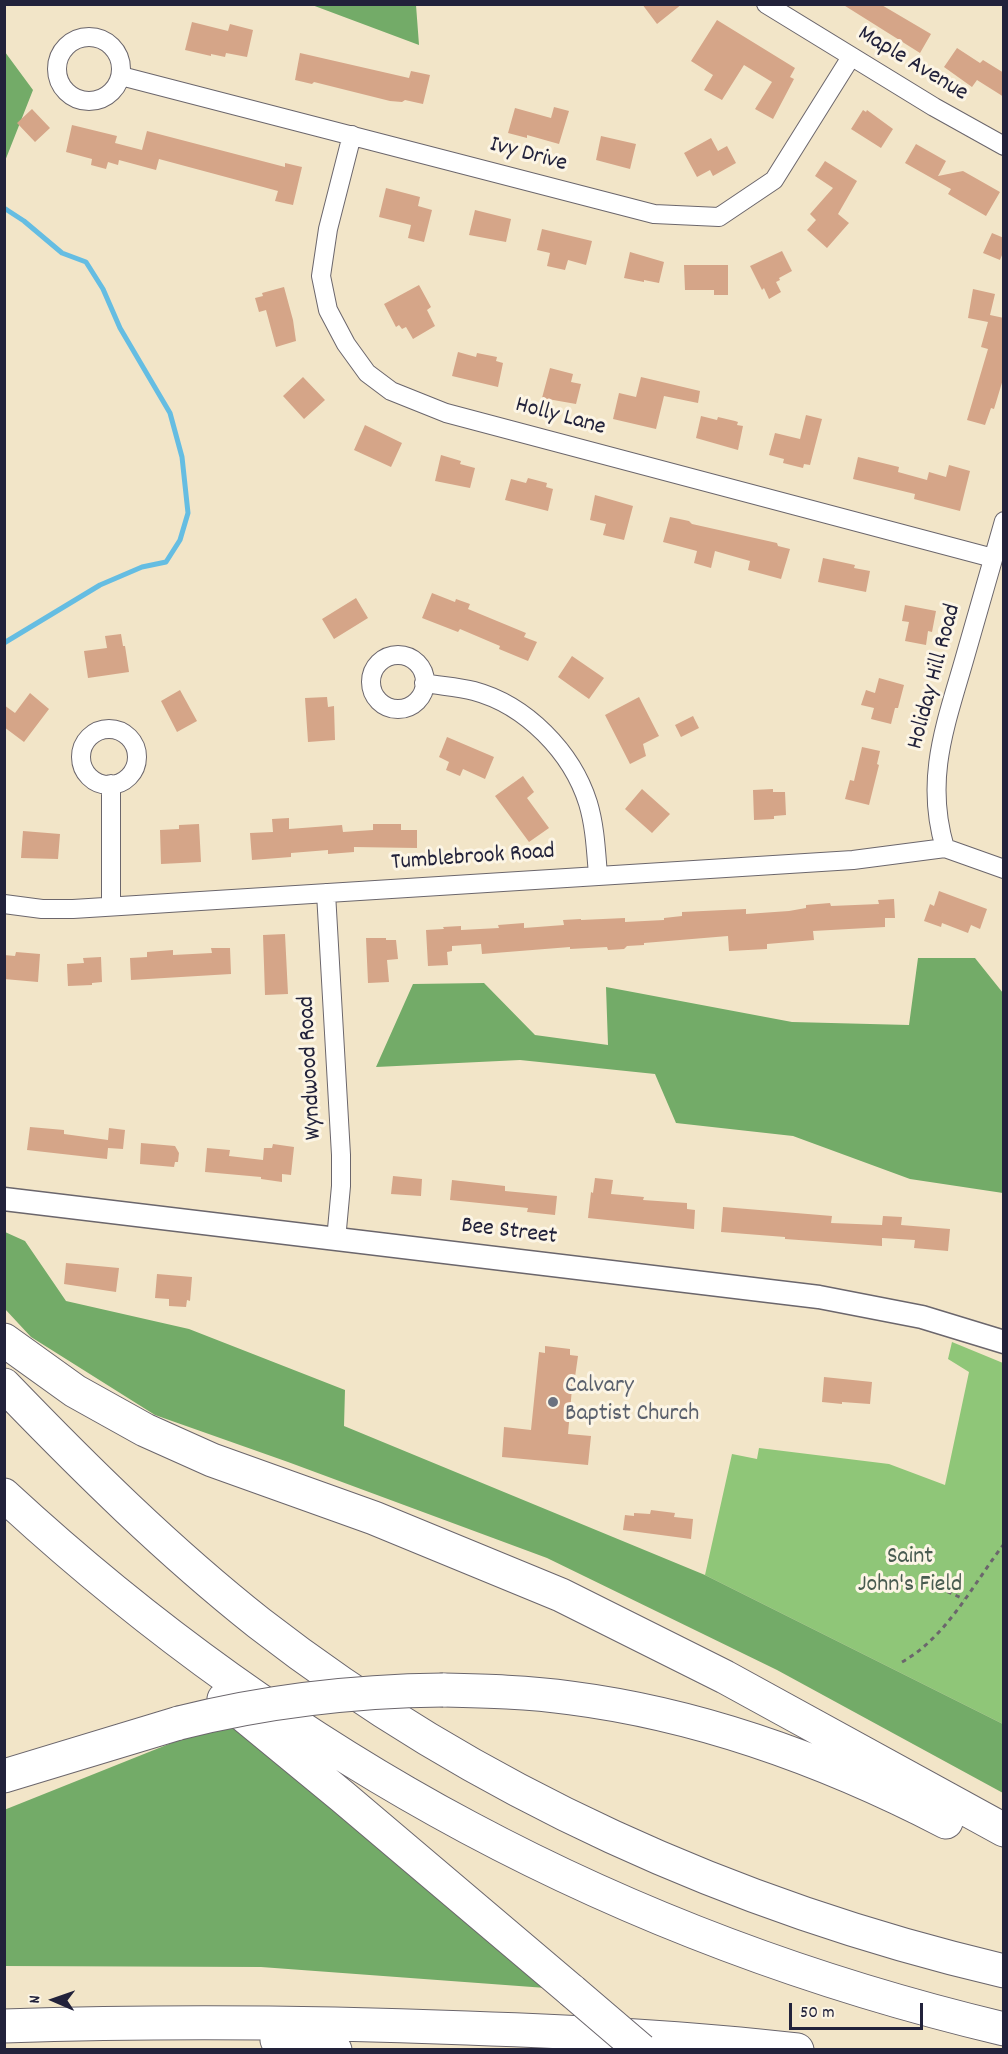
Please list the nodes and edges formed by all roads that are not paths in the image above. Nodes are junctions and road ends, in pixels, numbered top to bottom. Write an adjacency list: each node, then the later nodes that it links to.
1 (766, 4): 2 (street, Maple Avenue)
2 (851, 57): 4 (street, Ivy Drive); 5 (street, Maple Avenue)
3 (121, 76): 4 (street, Ivy Drive)
4 (352, 135): 7 (street, Holly Lane)
5 (1004, 146)
6 (1004, 521): 7 (street, Holiday Hill Road)
7 (993, 558): 10 (street, Holiday Hill Road)
8 (424, 684): 12 (street)
9 (111, 784): 15 (street)
10 (945, 848): 11 (street); 12 (street, Tumblebrook Road)
11 (1004, 869)
12 (598, 875): 13 (street, Tumblebrook Road)
13 (326, 892): 15 (street, Tumblebrook Road); 17 (street, Wyndwood Road)
14 (4, 904): 15 (street, Tumblebrook Road)
15 (111, 906)
16 (4, 1199): 17 (street, Bee Street)
17 (336, 1239): 19 (street, Bee Street)
18 (4, 1340): 24 (highway)
19 (1004, 1341)
20 (4, 1385): 26 (highway)
21 (4, 1495): 22 (highway)
22 (58, 1543): 29 (highway); 31 (highway, bridge)
23 (4, 1776): 25 (highway, bridge)
24 (1004, 1830)
25 (1004, 1852)
26 (1004, 1971)
27 (150, 2023): 28 (highway); 30 (highway); 32 (highway)
28 (4, 2026)
29 (1004, 2029)
30 (336, 2049)
31 (641, 2049)
32 (798, 2049)

